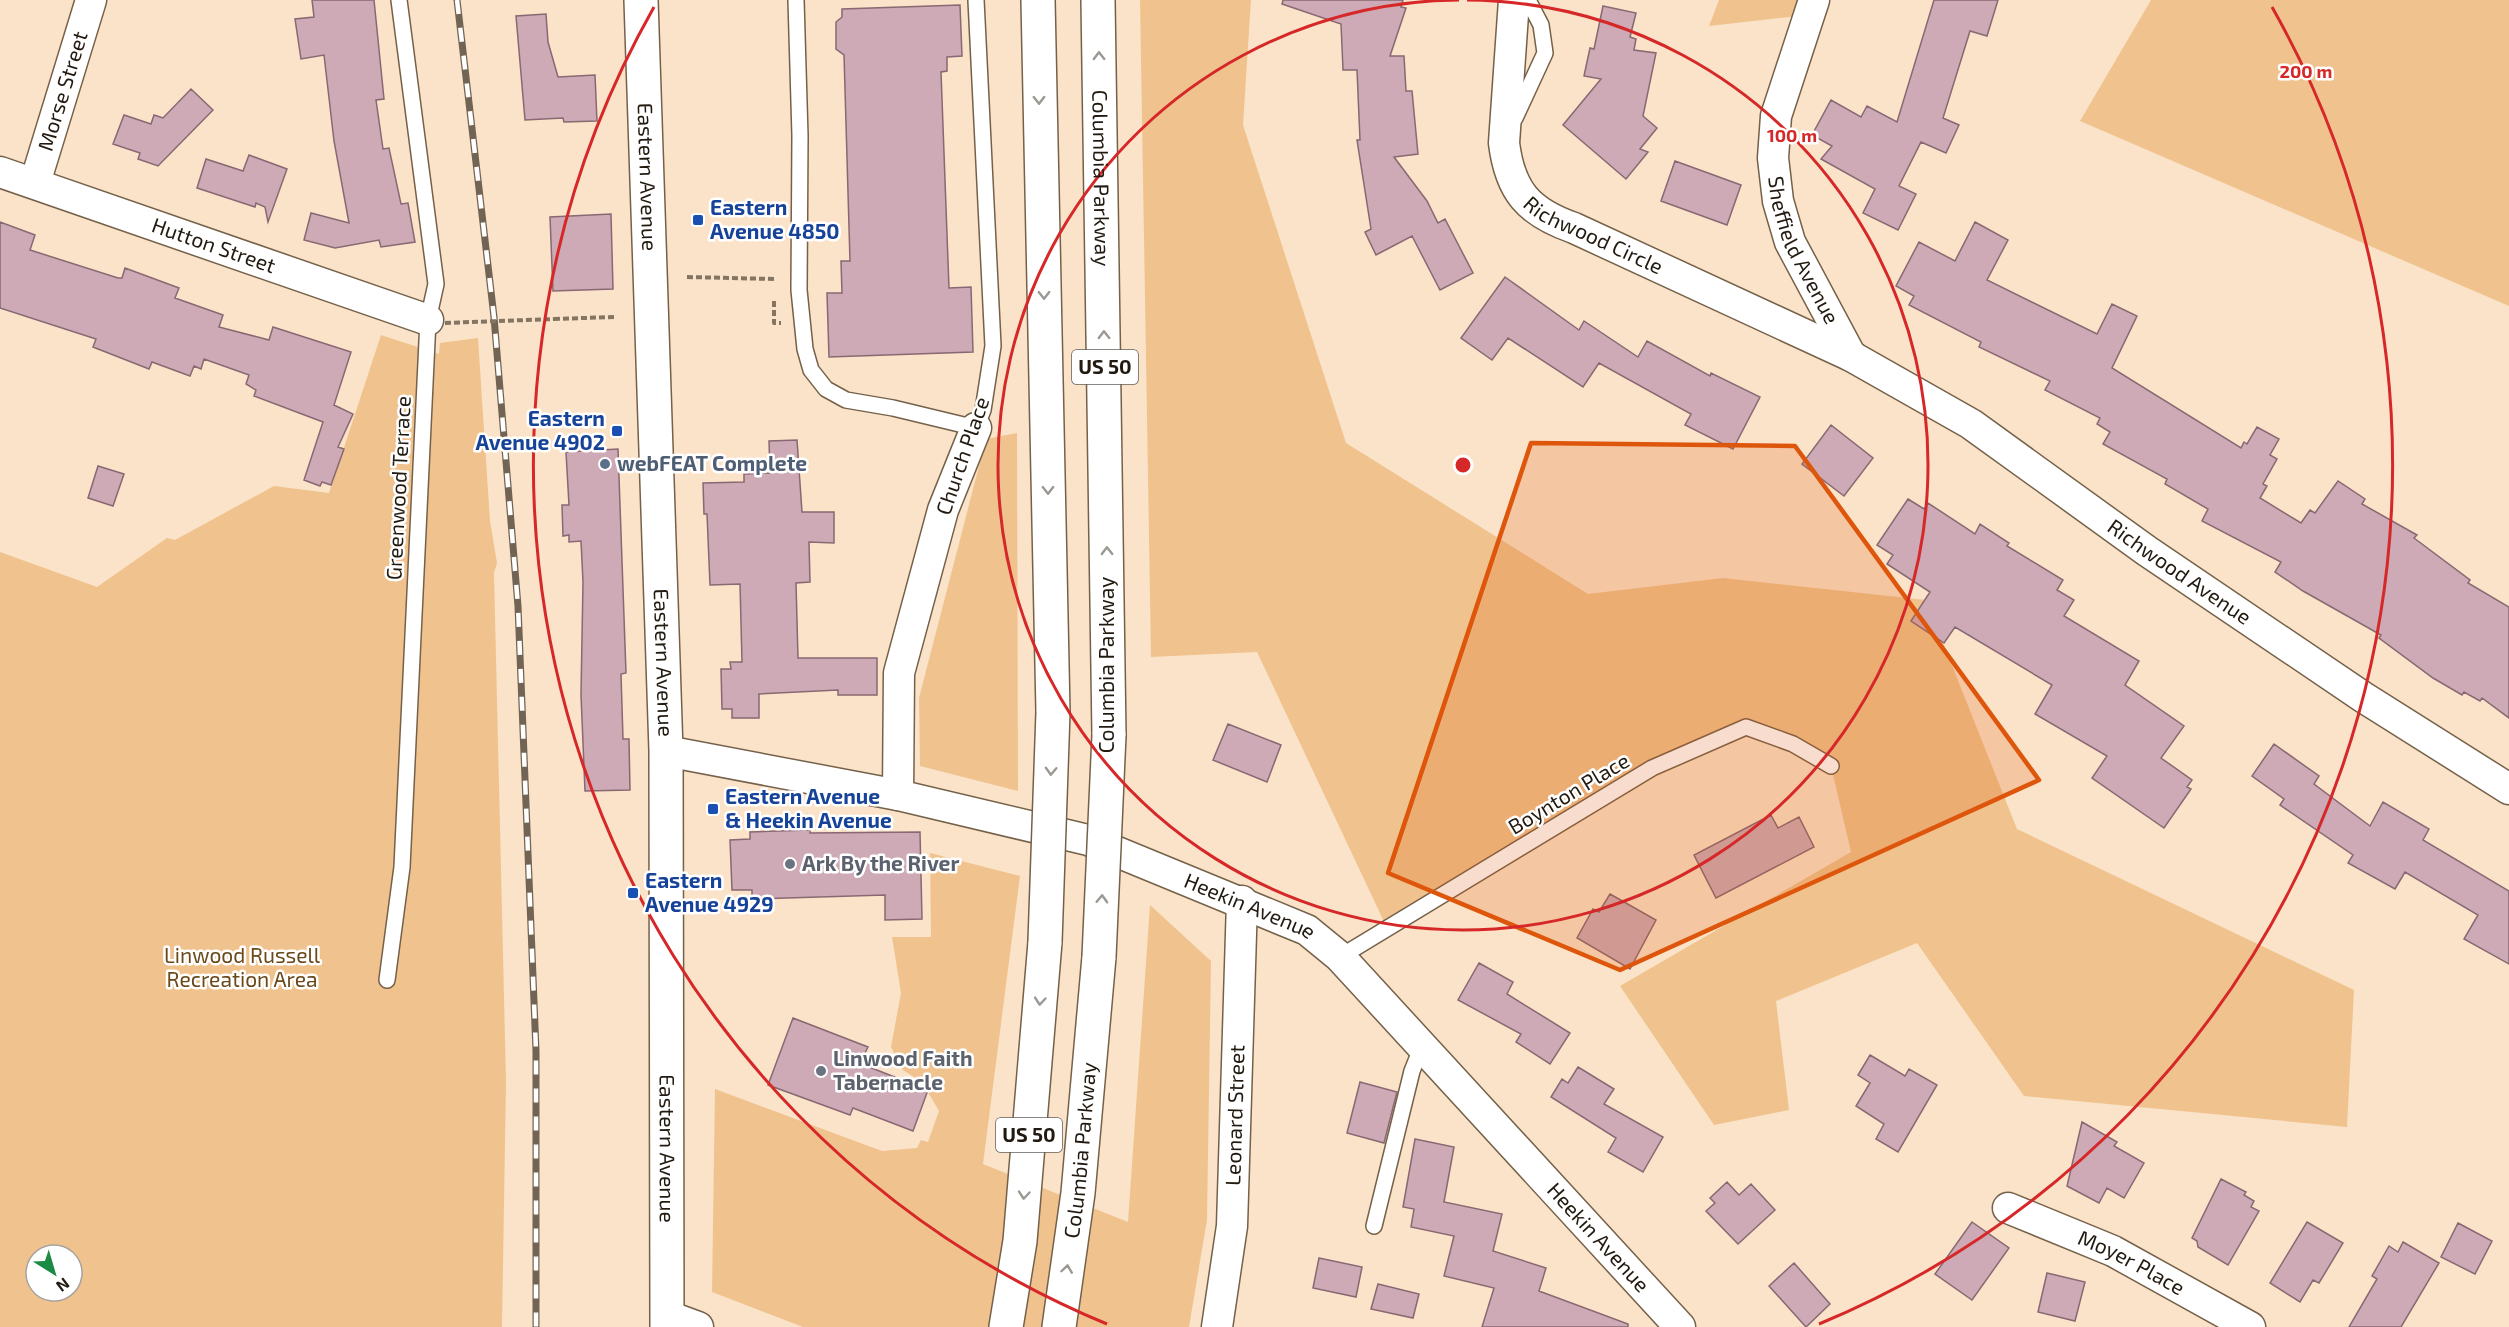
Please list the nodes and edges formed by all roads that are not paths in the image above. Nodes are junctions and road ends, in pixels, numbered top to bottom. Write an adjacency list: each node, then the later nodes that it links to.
1 (91, 0): 13 (street, Morse Street)
2 (399, 0): 14 (lane, Greenwood Terrace)
3 (641, 0): 17 (main road, Eastern Avenue)
4 (796, 0): 16 (lane)
5 (1038, 0): 29 (main road, US 50, one-way to 29, bridge)
6 (1098, 0): 30 (main road, Columbia Parkway / US 50, one-way to 6, bridge)
7 (1514, 0): 11 (street, Richwood Circle)
8 (1528, 0): 11 (lane)
9 (1814, 0): 15 (street, Sheffield Avenue)
10 (977, 2): 16 (lane, Church Place)
11 (1504, 143): 15 (street, Richwood Circle)
12 (0, 172): 13 (street, Hutton Street)
13 (35, 183): 14 (street, Hutton Street)
14 (436, 322): 23 (lane, Greenwood Terrace)
15 (1851, 356): 19 (street, Richwood Avenue)
16 (976, 428): 20 (street, Church Place)
17 (666, 750): 20 (street, Heekin Avenue); 27 (main road, Eastern Avenue)
18 (1832, 766): 22 (lane, Boynton Place)
19 (2509, 789)
20 (898, 795): 21 (street, Heekin Avenue)
21 (1242, 901): 22 (street, Heekin Avenue); 31 (street, Leonard Street)
22 (1340, 957): 24 (street, Heekin Avenue)
23 (387, 980)
24 (1422, 1046): 26 (lane); 32 (street, Heekin Avenue)
25 (2008, 1208): 33 (street, Moyer Place)
26 (1374, 1226)
27 (668, 1322): 28 (street)
28 (698, 1327)
29 (1005, 1327)
30 (1059, 1327)
31 (1217, 1327)
32 (1680, 1327)
33 (2250, 1327)

